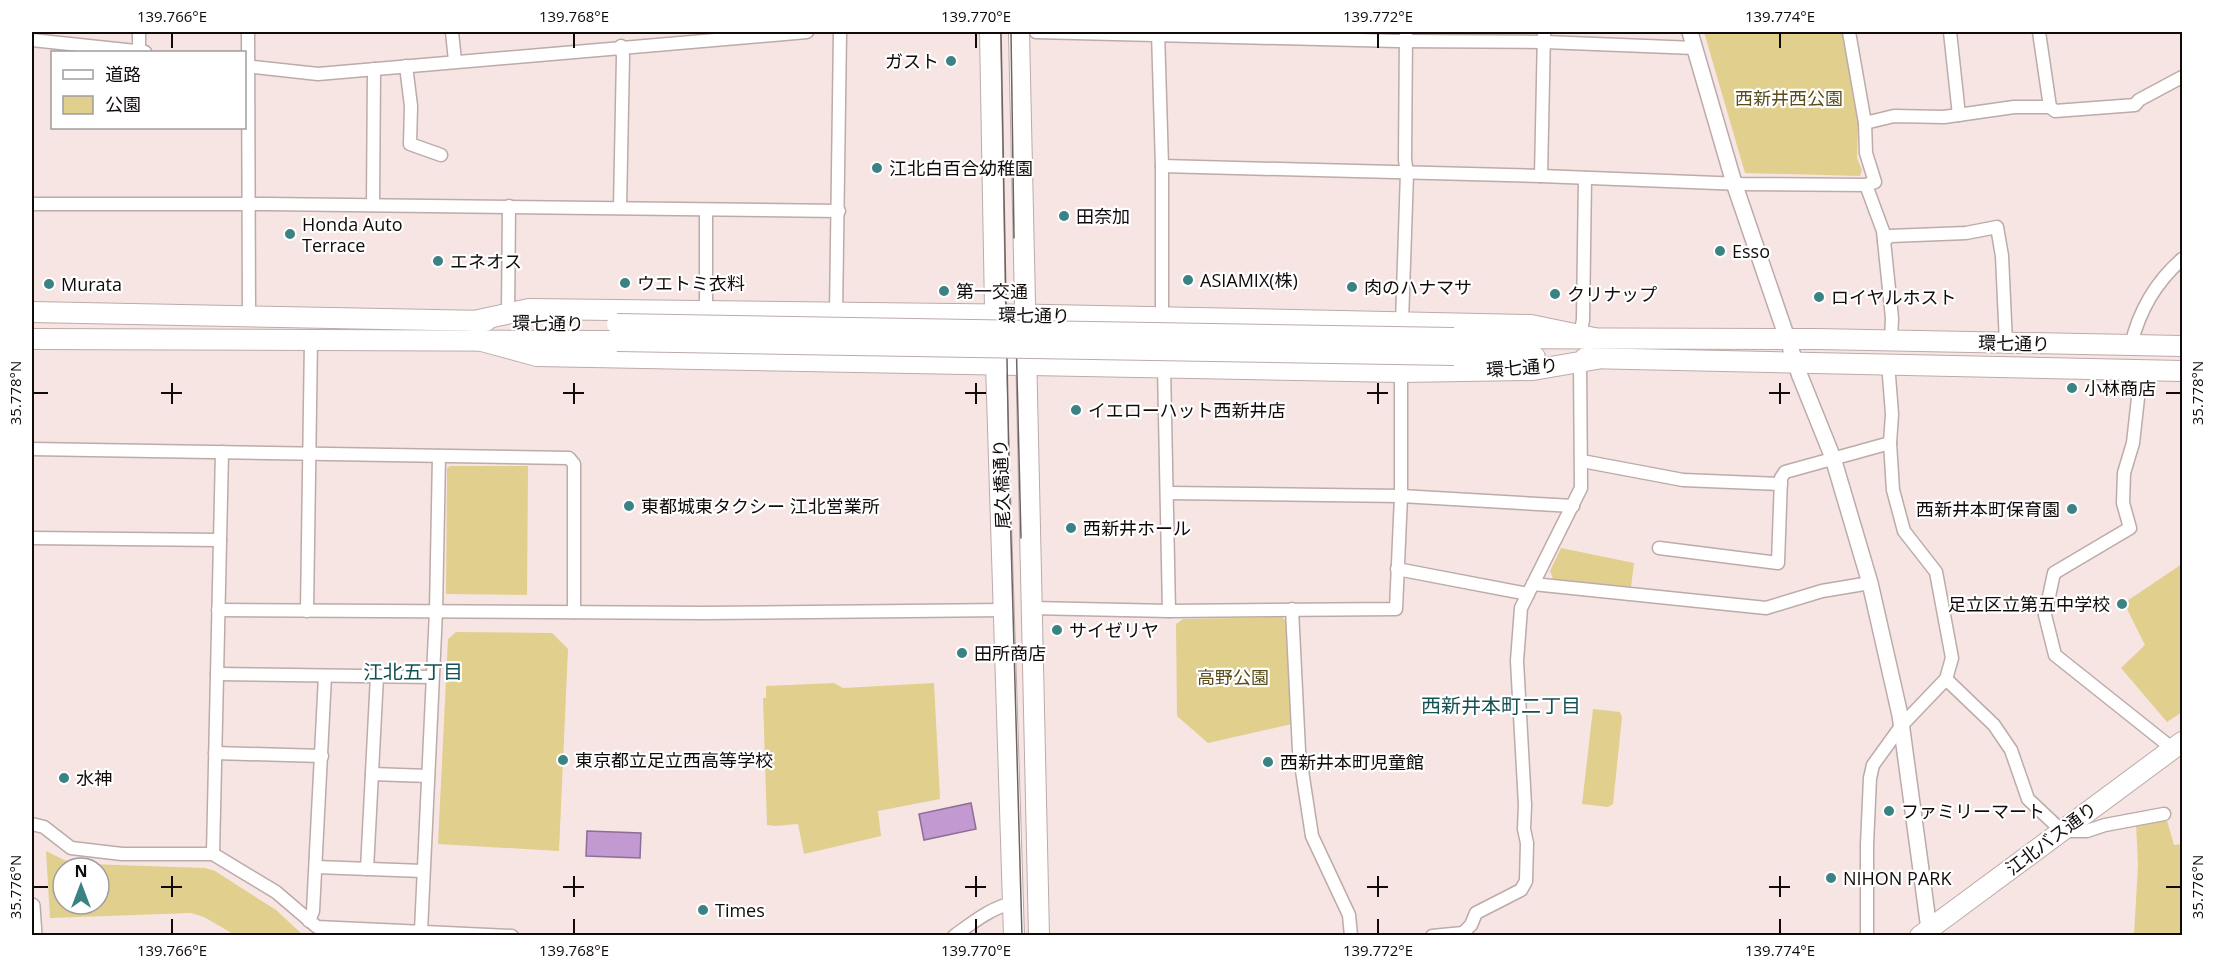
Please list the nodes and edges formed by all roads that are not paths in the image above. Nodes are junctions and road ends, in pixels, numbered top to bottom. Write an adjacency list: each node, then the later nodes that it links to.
1 (139, 32): 20 (street)
2 (248, 32): 22 (street)
3 (452, 32): 21 (street)
4 (807, 32): 17 (street)
5 (840, 32): 42 (street)
6 (990, 32): 49 (main road, 尾久橋通り)
7 (1019, 32): 50 (main road, 尾久橋通り)
8 (1036, 32): 13 (street)
9 (1690, 32): 18 (street)
10 (1849, 32): 28 (street)
11 (1950, 32): 27 (street)
12 (2039, 32): 26 (street)
13 (1158, 33): 14 (street); 30 (street)
14 (1406, 36): 15 (street); 31 (street)
15 (1544, 37): 18 (street); 32 (street)
16 (32, 40): 19 (street)
17 (621, 46): 21 (street); 40 (street)
18 (1695, 48): 34 (street)
19 (133, 51)
20 (142, 51)
21 (455, 62): 23 (street)
22 (247, 66): 24 (street); 37 (street)
23 (406, 66): 24 (street); 29 (street)
24 (374, 69): 38 (street)
25 (2182, 77): 26 (street)
26 (2050, 107): 27 (street)
27 (1959, 114): 28 (street)
28 (1865, 123): 35 (street)
29 (441, 155)
30 (1162, 166): 31 (street); 52 (street)
31 (1407, 173): 32 (street); 54 (street)
32 (1542, 176): 33 (street)
33 (1585, 178): 34 (street); 56 (street)
34 (1734, 183): 35 (street); 59 (street)
35 (1866, 185): 43 (street)
36 (32, 204): 37 (street)
37 (250, 204): 38 (street); 51 (street)
38 (373, 205): 39 (street)
39 (509, 206): 40 (street); 47 (street)
40 (621, 207): 41 (street)
41 (706, 210): 42 (street); 46 (street)
42 (839, 211): 48 (street)
43 (1884, 241): 61 (street); 62 (street)
44 (2182, 259): 63 (street)
45 (32, 312): 51 (main road, 環七通り)
46 (705, 312): 47 (main road, 環七通り); 48 (main road, 環七通り)
47 (508, 314): 53 (main road, 環七通り)
48 (836, 314): 49 (main road, 環七通り)
49 (996, 315): 50 (main road, 環七通り); 69 (main road, 尾久橋通り)
50 (1026, 315): 52 (main road, 環七通り); 70 (main road, 尾久橋通り)
51 (249, 317): 53 (main road, 環七通り)
52 (1162, 317): 54 (main road, 環七通り)
53 (474, 321): 55 (main road, 環七通り)
54 (1402, 322): 56 (main road, 環七通り)
55 (617, 332): 60 (main road, 環七通り); 64 (main road, 環七通り, bridge)
56 (1587, 337): 59 (main road, 環七通り); 64 (main road, 環七通り)
57 (32, 339): 58 (main road, 環七通り)
58 (311, 339): 60 (main road, 環七通り); 78 (street)
59 (1787, 339): 61 (main road, 環七通り); 67 (street)
60 (478, 340): 69 (main road, 環七通り)
61 (1892, 340): 62 (main road, 環七通り)
62 (2006, 343): 63 (main road, 環七通り)
63 (2131, 345): 65 (main road, 環七通り)
64 (1454, 346): 66 (main road, 環七通り)
65 (2182, 346)
66 (1588, 360): 67 (main road, 環七通り); 74 (main road, 環七通り); 81 (street)
67 (1795, 362): 68 (main road, 環七通り); 80 (street)
68 (1888, 363): 72 (main road, 環七通り); 75 (street)
69 (996, 364): 70 (main road, 環七通り); 95 (main road, 尾久橋通り)
70 (1027, 365): 71 (main road, 環七通り); 92 (main road, 尾久橋通り)
71 (1164, 367): 74 (main road, 環七通り); 83 (street)
72 (2136, 370): 73 (main road, 環七通り); 106 (street)
73 (2182, 371)
74 (1401, 372): 84 (street)
75 (1890, 443): 80 (street); 104 (street)
76 (32, 450): 77 (street)
77 (222, 452): 78 (street); 87 (street)
78 (309, 453): 79 (street); 97 (street)
79 (439, 456): 98 (street); 99 (street)
80 (1833, 458): 82 (street); 90 (street)
81 (1582, 461): 82 (street); 85 (street)
82 (1781, 484): 88 (street)
83 (1168, 493): 84 (street); 96 (street)
84 (1401, 496): 85 (street); 89 (street)
85 (1573, 506): 91 (street)
86 (32, 538): 87 (street)
87 (219, 540): 94 (street)
88 (1659, 548)
89 (1397, 569): 91 (street); 93 (street)
90 (1870, 583): 91 (street); 105 (street)
91 (1531, 589): 130 (street)
92 (1032, 608): 96 (street); 128 (main road, 尾久橋通り)
93 (1292, 609): 96 (street); 129 (street)
94 (218, 610): 97 (street); 100 (street)
95 (1005, 610): 99 (street); 118 (main road, 尾久橋通り)
96 (1169, 610)
97 (307, 611): 98 (street)
98 (436, 611): 99 (street); 103 (street)
99 (574, 612)
100 (217, 674): 101 (street); 107 (street)
101 (325, 676): 102 (street); 108 (street)
102 (377, 676): 103 (street); 109 (street)
103 (432, 677): 110 (street)
104 (1946, 679): 105 (street); 113 (street)
105 (1902, 726): 122 (street); 131 (street)
106 (2178, 745): 113 (main road, 江北バス通り)
107 (215, 753): 108 (street); 114 (street)
108 (322, 756): 115 (street)
109 (372, 774): 110 (street); 116 (street)
110 (428, 776): 117 (street)
111 (2164, 814): 113 (street)
112 (32, 824): 114 (street)
113 (2062, 831): 122 (main road, 江北バス通り)
114 (213, 854): 120 (street)
115 (316, 867): 116 (street); 120 (street)
116 (367, 869): 117 (street)
117 (423, 871): 121 (street)
118 (1013, 903): 126 (street); 127 (main road, 尾久橋通り)
119 (32, 906): 124 (street)
120 (309, 921): 123 (street)
121 (421, 931): 123 (street); 125 (street)
122 (1925, 932)
123 (365, 933)
124 (34, 936)
125 (512, 936)
126 (954, 936)
127 (1014, 936)
128 (1039, 936)
129 (1351, 936)
130 (1432, 936)
131 (1867, 936)

